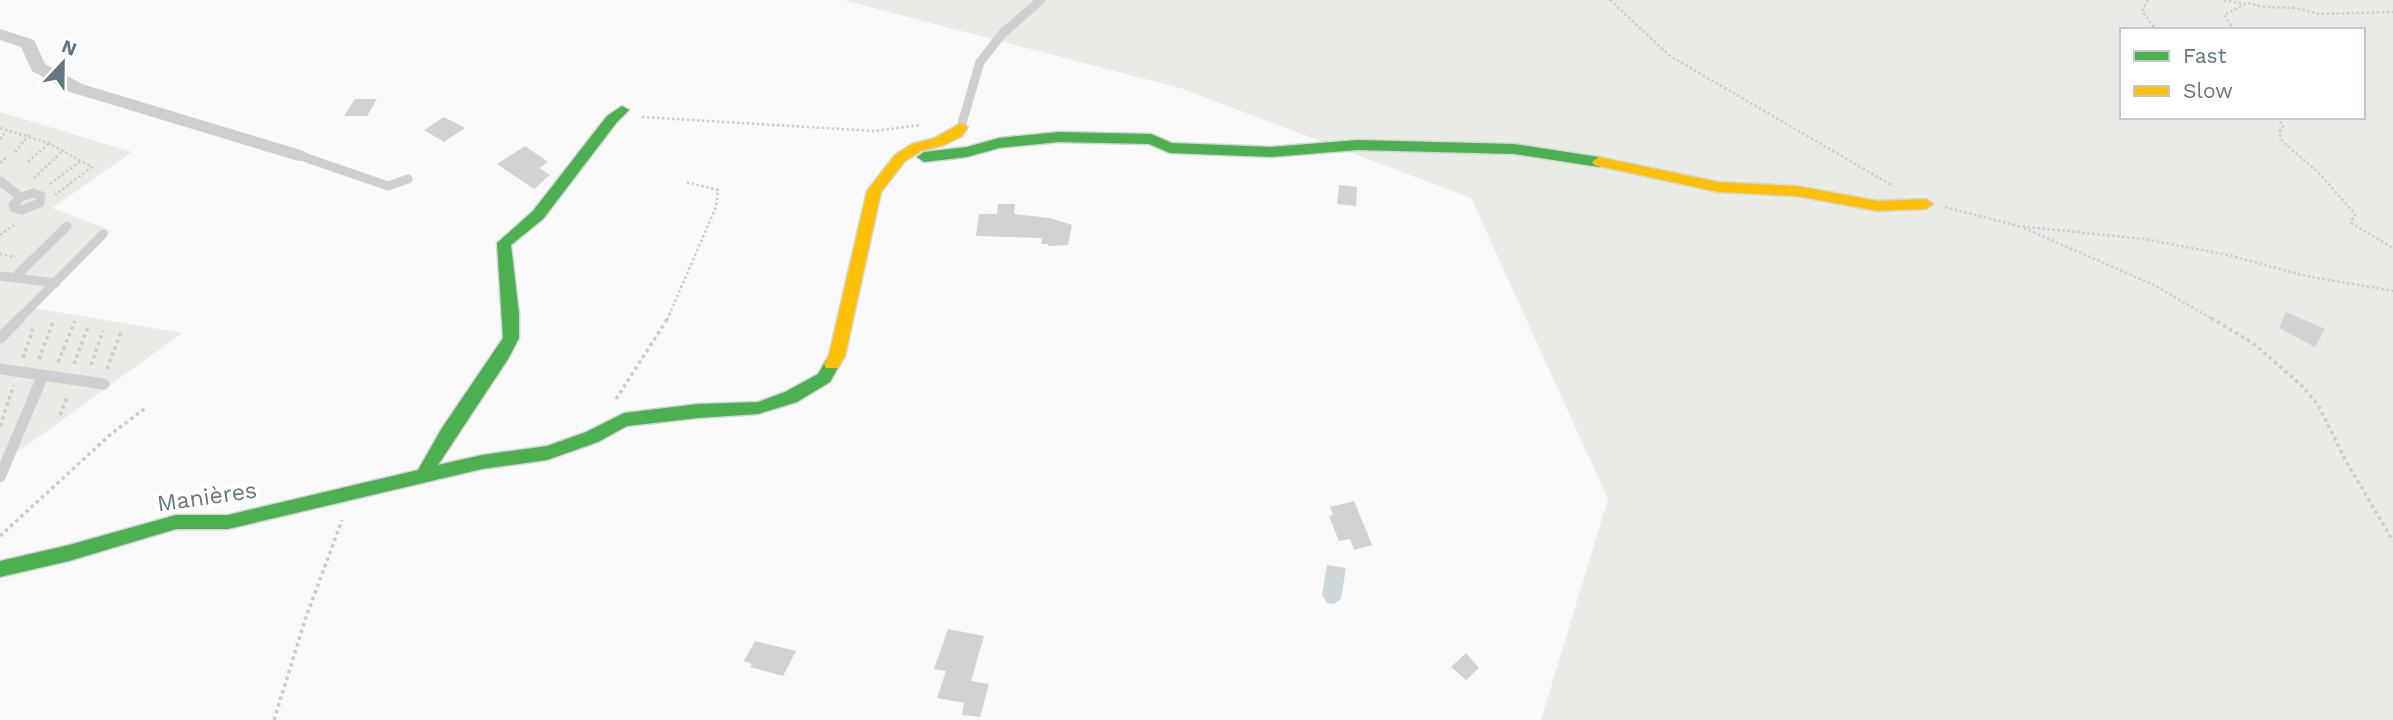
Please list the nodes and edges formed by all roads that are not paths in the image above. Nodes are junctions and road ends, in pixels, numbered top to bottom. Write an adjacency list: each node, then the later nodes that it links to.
1 (1041, 0): 4 (lane)
2 (0, 34): 5 (street)
3 (621, 111): 21 (street)
4 (961, 127): 6 (street)
5 (298, 155): 7 (lane)
6 (900, 158): 10 (street); 21 (street, Manières)
7 (408, 179)
8 (0, 181): 9 (lane)
9 (39, 198)
10 (1926, 204)
11 (67, 226): 14 (lane)
12 (103, 234): 15 (lane)
13 (0, 276): 14 (lane)
14 (14, 278): 15 (lane)
15 (56, 283): 16 (lane)
16 (1, 335)
17 (0, 369): 18 (lane)
18 (43, 375): 19 (lane); 20 (lane)
19 (102, 384)
20 (0, 477)
21 (422, 478): 22 (street, Manières)
22 (0, 569)

